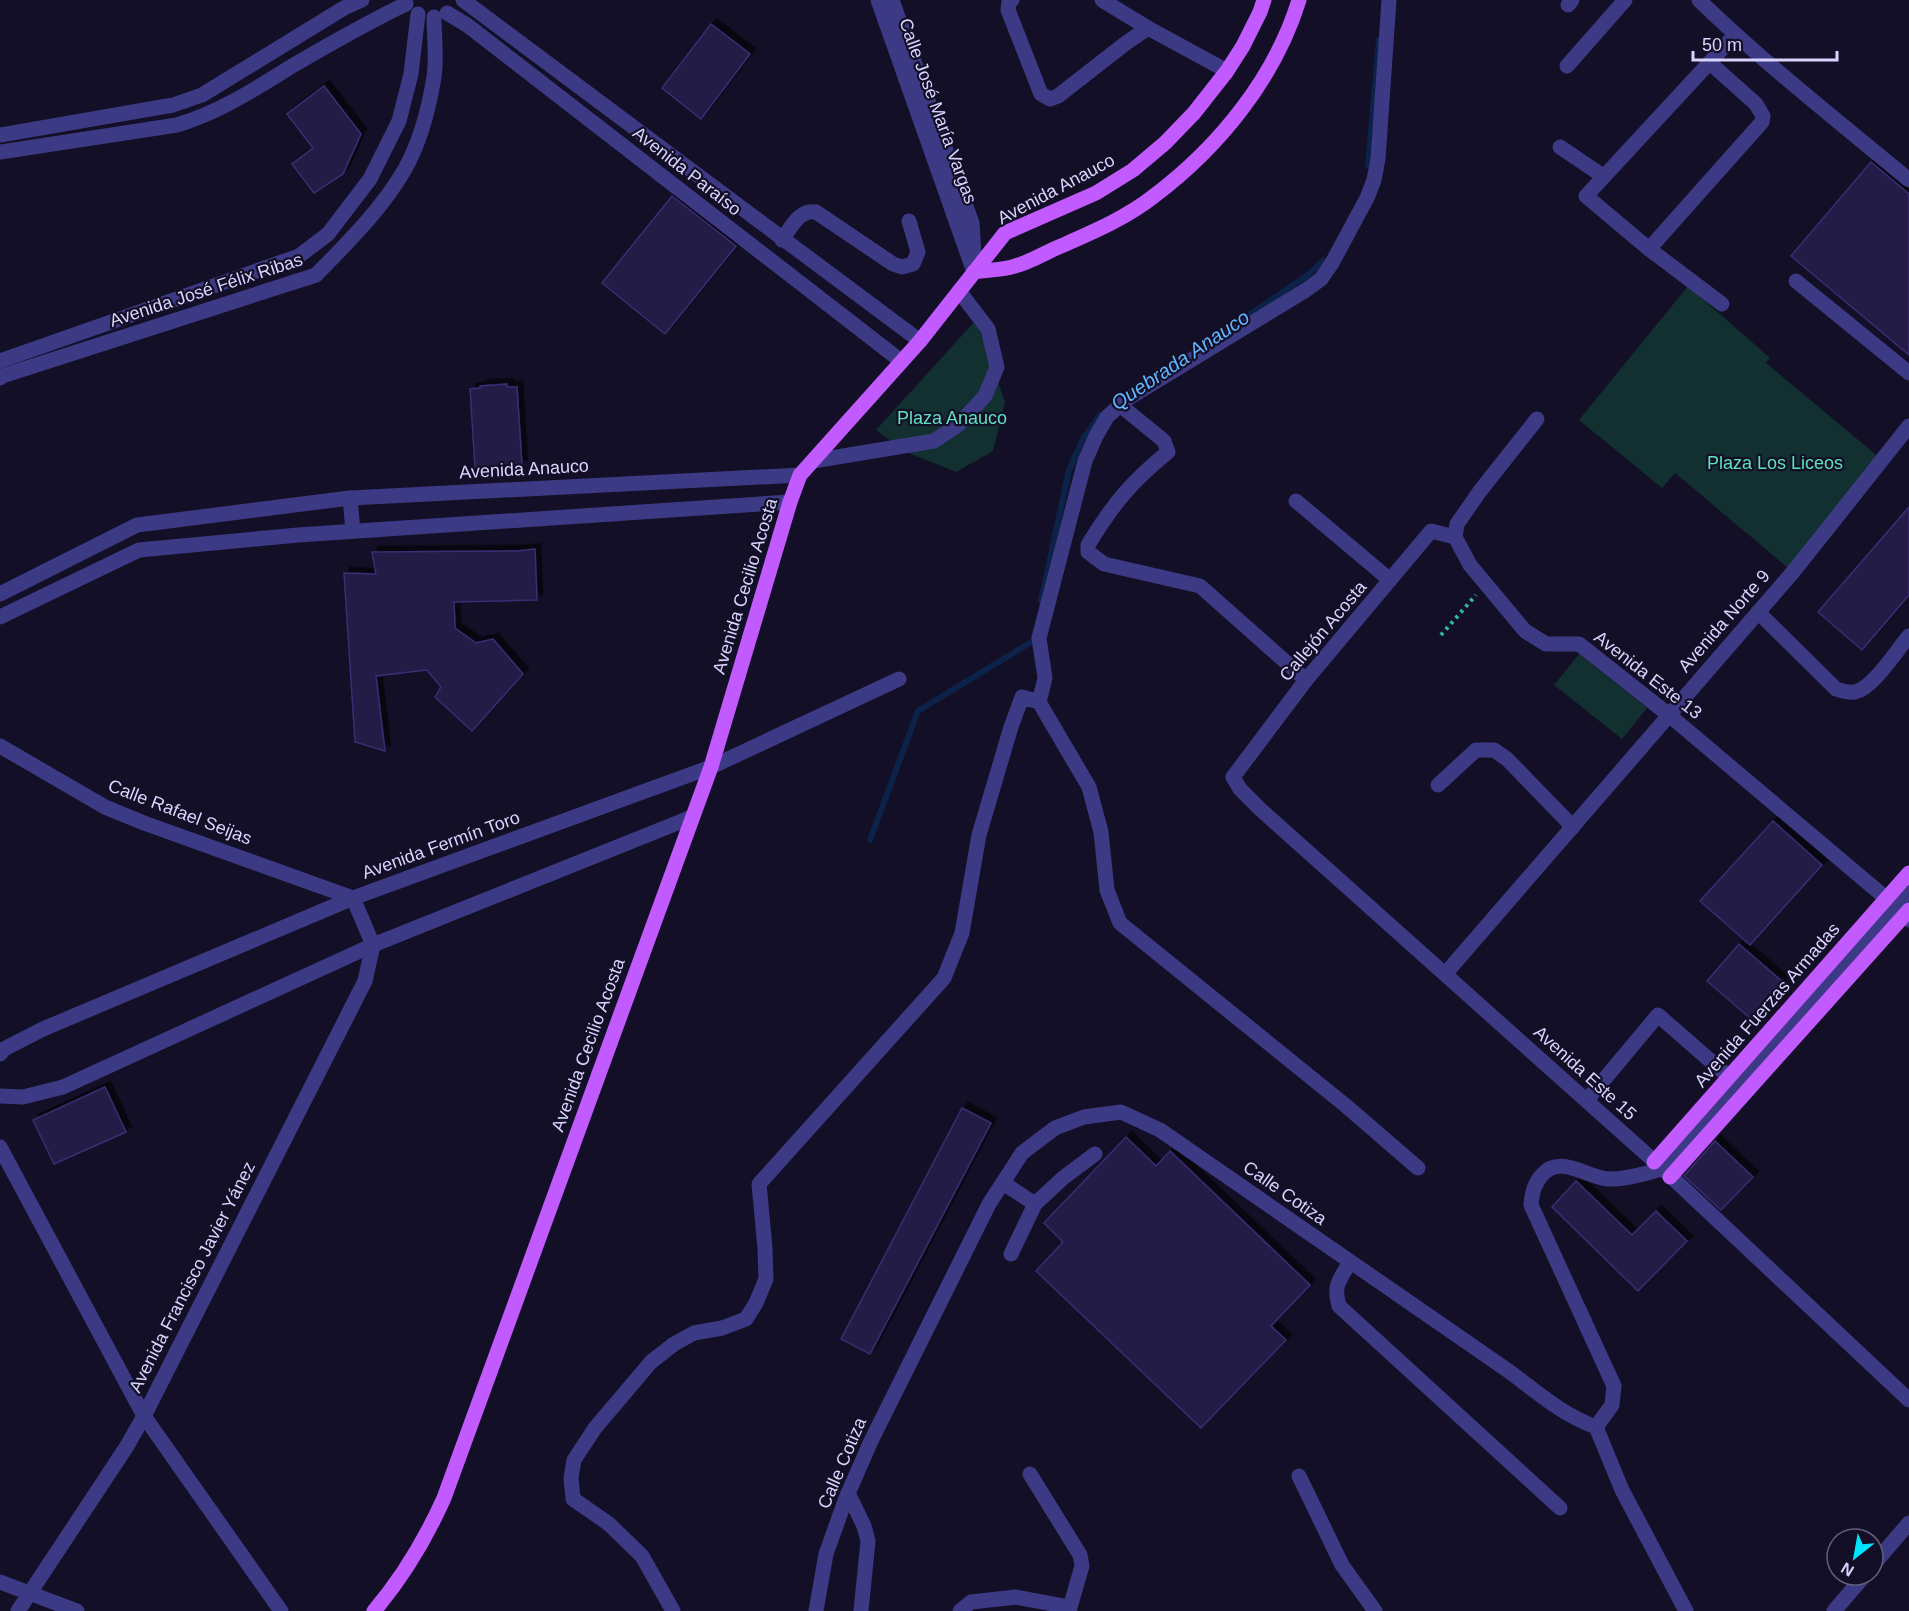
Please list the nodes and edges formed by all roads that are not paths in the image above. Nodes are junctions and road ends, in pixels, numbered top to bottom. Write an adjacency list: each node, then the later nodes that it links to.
1 (362, 0): 19 (street)
2 (461, 0): 13 (street); 25 (street, Avenida Paraíso)
3 (878, 0): 27 (street, Calle José María Vargas)
4 (892, 0): 27 (street, Calle José María Vargas)
5 (1012, 0): 14 (street)
6 (1102, 0): 14 (street)
7 (1264, 0): 18 (main road, Avenida Anauco)
8 (1299, 0): 27 (main road)
9 (1389, 0): 36 (street)
10 (1624, 0): 17 (street)
11 (1698, 0): 15 (street)
12 (409, 6): 13 (street); 21 (street); 32 (street, Avenida José Félix Ribas)
13 (441, 15): 33 (street, Avenida Paraíso); 35 (street, Avenida José Félix Ribas)
14 (1148, 28): 18 (street)
15 (1735, 35): 16 (street); 23 (street)
16 (1710, 63): 22 (street); 26 (street)
17 (1567, 66)
18 (1227, 71): 27 (main road, Avenida Anauco)
19 (0, 135)
20 (1560, 147): 22 (street)
21 (0, 152)
22 (1603, 176): 26 (street)
23 (1909, 180)
24 (909, 221): 25 (street)
25 (782, 240): 31 (street, Avenida Paraíso)
26 (1649, 249): 30 (street)
27 (974, 272): 29 (main road, Avenida Anauco)
28 (1796, 281): 34 (street)
29 (959, 291): 31 (main road, Avenida Anauco); 39 (street)
30 (1722, 304)
31 (920, 341): 33 (main road, Avenida Anauco)
32 (0, 361)
33 (901, 361): 39 (main road, Avenida Anauco)
34 (1909, 373)
35 (0, 378)
36 (1120, 405): 52 (street); 53 (street)
37 (1537, 419): 45 (street)
38 (1909, 426): 48 (street, Avenida Norte 9)
39 (813, 461): 40 (main road, Avenida Anauco)
40 (800, 475): 41 (street, Avenida Anauco); 43 (main road, Avenida Cecilio Acosta)
41 (350, 498): 44 (street); 47 (street, Avenida Anauco)
42 (1296, 501): 46 (street)
43 (790, 502): 44 (street); 56 (main road, Avenida Cecilio Acosta)
44 (353, 531): 49 (street)
45 (1455, 537): 46 (street, Callejón Acosta); 54 (street, Avenida Este 13)
46 (1390, 580): 52 (street, Callejón Acosta)
47 (0, 594)
48 (1758, 612): 50 (street); 54 (street, Avenida Norte 9)
49 (0, 617)
50 (1909, 636)
51 (899, 680): 56 (street, Avenida Fermín Toro)
52 (1306, 680): 57 (street, Callejón Acosta)
53 (1039, 702): 73 (street); 96 (street)
54 (1669, 715): 60 (street, Avenida Norte 9); 64 (street, Avenida Este 13)
55 (0, 746): 63 (street, Calle Rafael Seijas)
56 (711, 767): 59 (main road, Avenida Cecilio Acosta); 63 (street, Avenida Fermín Toro)
57 (1233, 777): 66 (street, Avenida Este 15)
58 (1438, 785): 60 (street)
59 (692, 817): 65 (street); 95 (main road, Avenida Cecilio Acosta)
60 (1573, 827): 66 (street, Avenida Norte 9)
61 (1909, 873): 64 (main road, Avenida Fuerzas Armadas)
62 (1909, 890): 64 (street)
63 (353, 898): 65 (street); 67 (street, Avenida Fermín Toro)
64 (1901, 910): 68 (main road, Avenida Fuerzas Armadas); 74 (main road, Avenida Fuerzas Armadas)
65 (373, 945): 69 (street); 80 (street, Avenida Francisco Javier Yánez)
66 (1446, 973): 70 (street, Avenida Este 15)
67 (0, 1054)
68 (1733, 1081): 70 (street); 74 (main road, Avenida Fuerzas Armadas)
69 (0, 1096)
70 (1587, 1100): 74 (street, Avenida Este 15)
71 (0, 1147): 80 (street)
72 (1095, 1154): 76 (street)
73 (1418, 1168)
74 (1662, 1169): 79 (street, Avenida Este 15); 81 (street)
75 (1003, 1183): 76 (street); 78 (street, Calle Cotiza); 84 (street, Calle Cotiza)
76 (1035, 1204): 77 (street)
77 (1011, 1254)
78 (1350, 1262): 81 (street, Calle Cotiza); 85 (street)
79 (1909, 1400)
80 (144, 1416): 90 (street, Avenida Francisco Javier Yánez); 94 (street)
81 (1596, 1427): 101 (street)
82 (1030, 1474): 91 (street)
83 (1299, 1476): 100 (street)
84 (848, 1493): 97 (street, Calle Cotiza); 98 (street)
85 (1560, 1508)
86 (1909, 1523): 87 (street)
87 (1885, 1551)
88 (0, 1582): 90 (street)
89 (1854, 1587): 102 (street)
90 (30, 1592): 92 (street, Avenida Francisco Javier Yánez); 93 (street)
91 (1069, 1609): 99 (street)
92 (18, 1611)
93 (77, 1611)
94 (280, 1611)
95 (374, 1611)
96 (673, 1611)
97 (816, 1611)
98 (861, 1611)
99 (960, 1611)
100 (1376, 1611)
101 (1686, 1611)
102 (1834, 1611)

